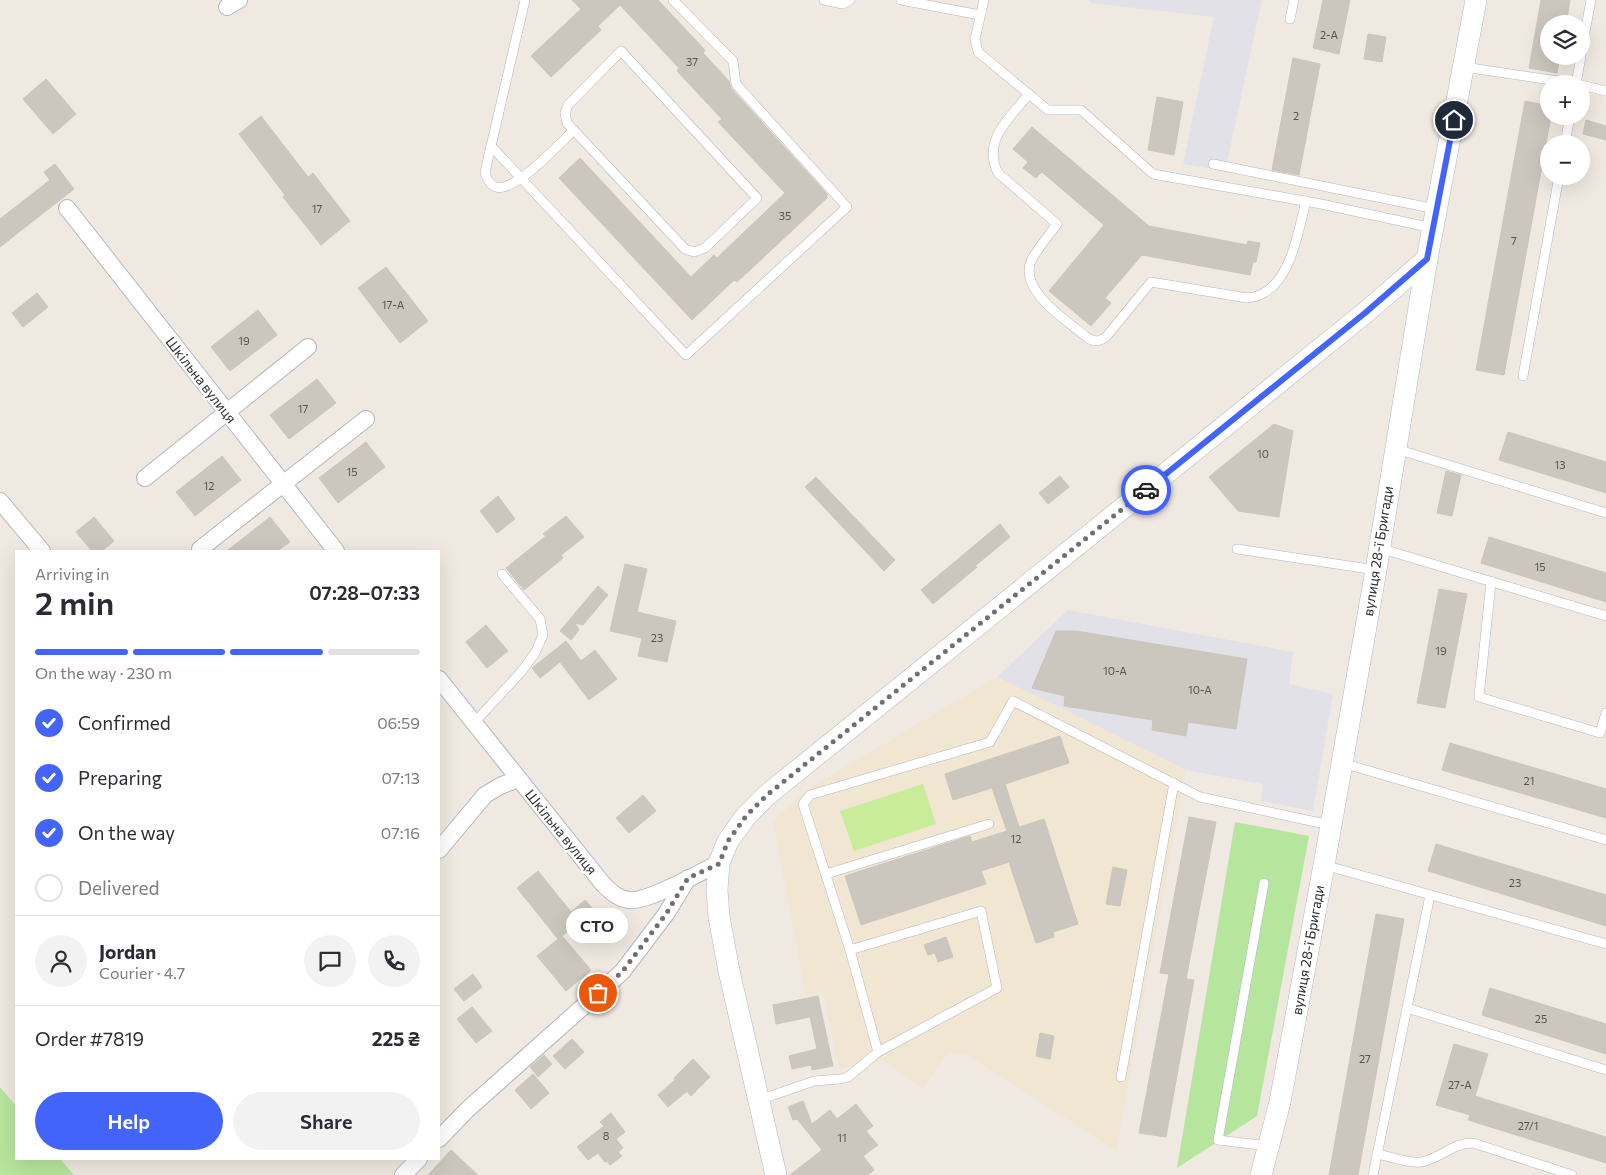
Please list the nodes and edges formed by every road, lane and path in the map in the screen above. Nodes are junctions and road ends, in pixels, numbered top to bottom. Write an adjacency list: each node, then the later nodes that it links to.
1 (525, 0): 19 (lane)
2 (673, 0): 21 (lane)
3 (824, 0): 4 (lane)
4 (850, 0)
5 (902, 0): 10 (lane)
6 (984, 0): 10 (lane)
7 (1294, 0): 12 (lane)
8 (1476, 0): 13 (street, вулиця 28-ї Бригади)
9 (1591, 0): 11 (lane)
10 (980, 15): 17 (lane)
11 (1588, 15)
12 (1290, 19)
13 (1464, 66): 14 (lane); 25 (street, вулиця 28-ї Бригади)
14 (1540, 78)
15 (1590, 87): 16 (lane)
16 (1606, 91)
17 (1029, 94): 23 (lane); 23 (lane)
18 (574, 130): 18 (lane); 21 (lane)
19 (491, 146): 21 (lane); 21 (lane)
20 (1213, 164): 25 (lane)
21 (522, 178)
22 (1557, 185): 28 (lane)
23 (1306, 202): 25 (lane)
24 (67, 208): 29 (street, Шкільна вулиця)
25 (1435, 218): 26 (street, вулиця 28-ї Бригади)
26 (1427, 259): 31 (street, вулиця 28-ї Бригади); 55 (street)
27 (308, 347): 29 (street)
28 (1522, 376)
29 (227, 413): 32 (street); 33 (street, Шкільна вулиця)
30 (366, 419): 33 (street)
31 (1395, 448): 35 (lane); 37 (street, вулиця 28-ї Бригади)
32 (145, 478)
33 (283, 485): 38 (street); 40 (street, Шкільна вулиця)
34 (0, 501): 39 (street)
35 (1606, 513)
36 (1237, 548): 41 (lane)
37 (1379, 548): 41 (street, вулиця 28-ї Бригади); 43 (lane)
38 (200, 549)
39 (41, 550)
40 (335, 550)
41 (1376, 570): 48 (street, вулиця 28-ї Бригади)
42 (502, 574): 47 (lane)
43 (1492, 582): 44 (lane); 46 (lane)
44 (1606, 616)
45 (440, 680): 47 (street, Шкільна вулиця)
46 (1606, 713)
47 (474, 724): 49 (street, Шкільна вулиця)
48 (1342, 763): 52 (street, вулиця 28-ї Бригади); 53 (lane)
49 (518, 779): 54 (street); 58 (street, Шкільна вулиця)
50 (1174, 784): 52 (lane); 57 (lane); 66 (lane)
51 (989, 824): 57 (lane)
52 (1330, 825): 56 (street, вулиця 28-ї Бригади)
53 (1606, 840)
54 (440, 849)
55 (719, 864): 58 (street, Шкільна вулиця); 67 (street)
56 (1324, 865): 60 (lane); 69 (street, вулиця 28-ї Бригади)
57 (826, 874): 62 (lane)
58 (688, 878): 68 (street)
59 (1264, 883): 69 (lane)
60 (1430, 895): 61 (lane); 63 (lane)
61 (1606, 944)
62 (850, 950): 64 (lane); 64 (lane)
63 (1407, 1008): 65 (lane); 70 (lane)
64 (878, 1052): 67 (lane)
65 (1606, 1070)
66 (1121, 1078)
67 (759, 1100): 73 (street)
68 (440, 1138)
69 (1269, 1146): 74 (street, вулиця 28-ї Бригади)
70 (1377, 1154): 75 (lane); 76 (lane)
71 (418, 1160): 72 (street)
72 (403, 1175)
73 (776, 1175)
74 (1261, 1175)
75 (1373, 1175)
76 (1572, 1175)

